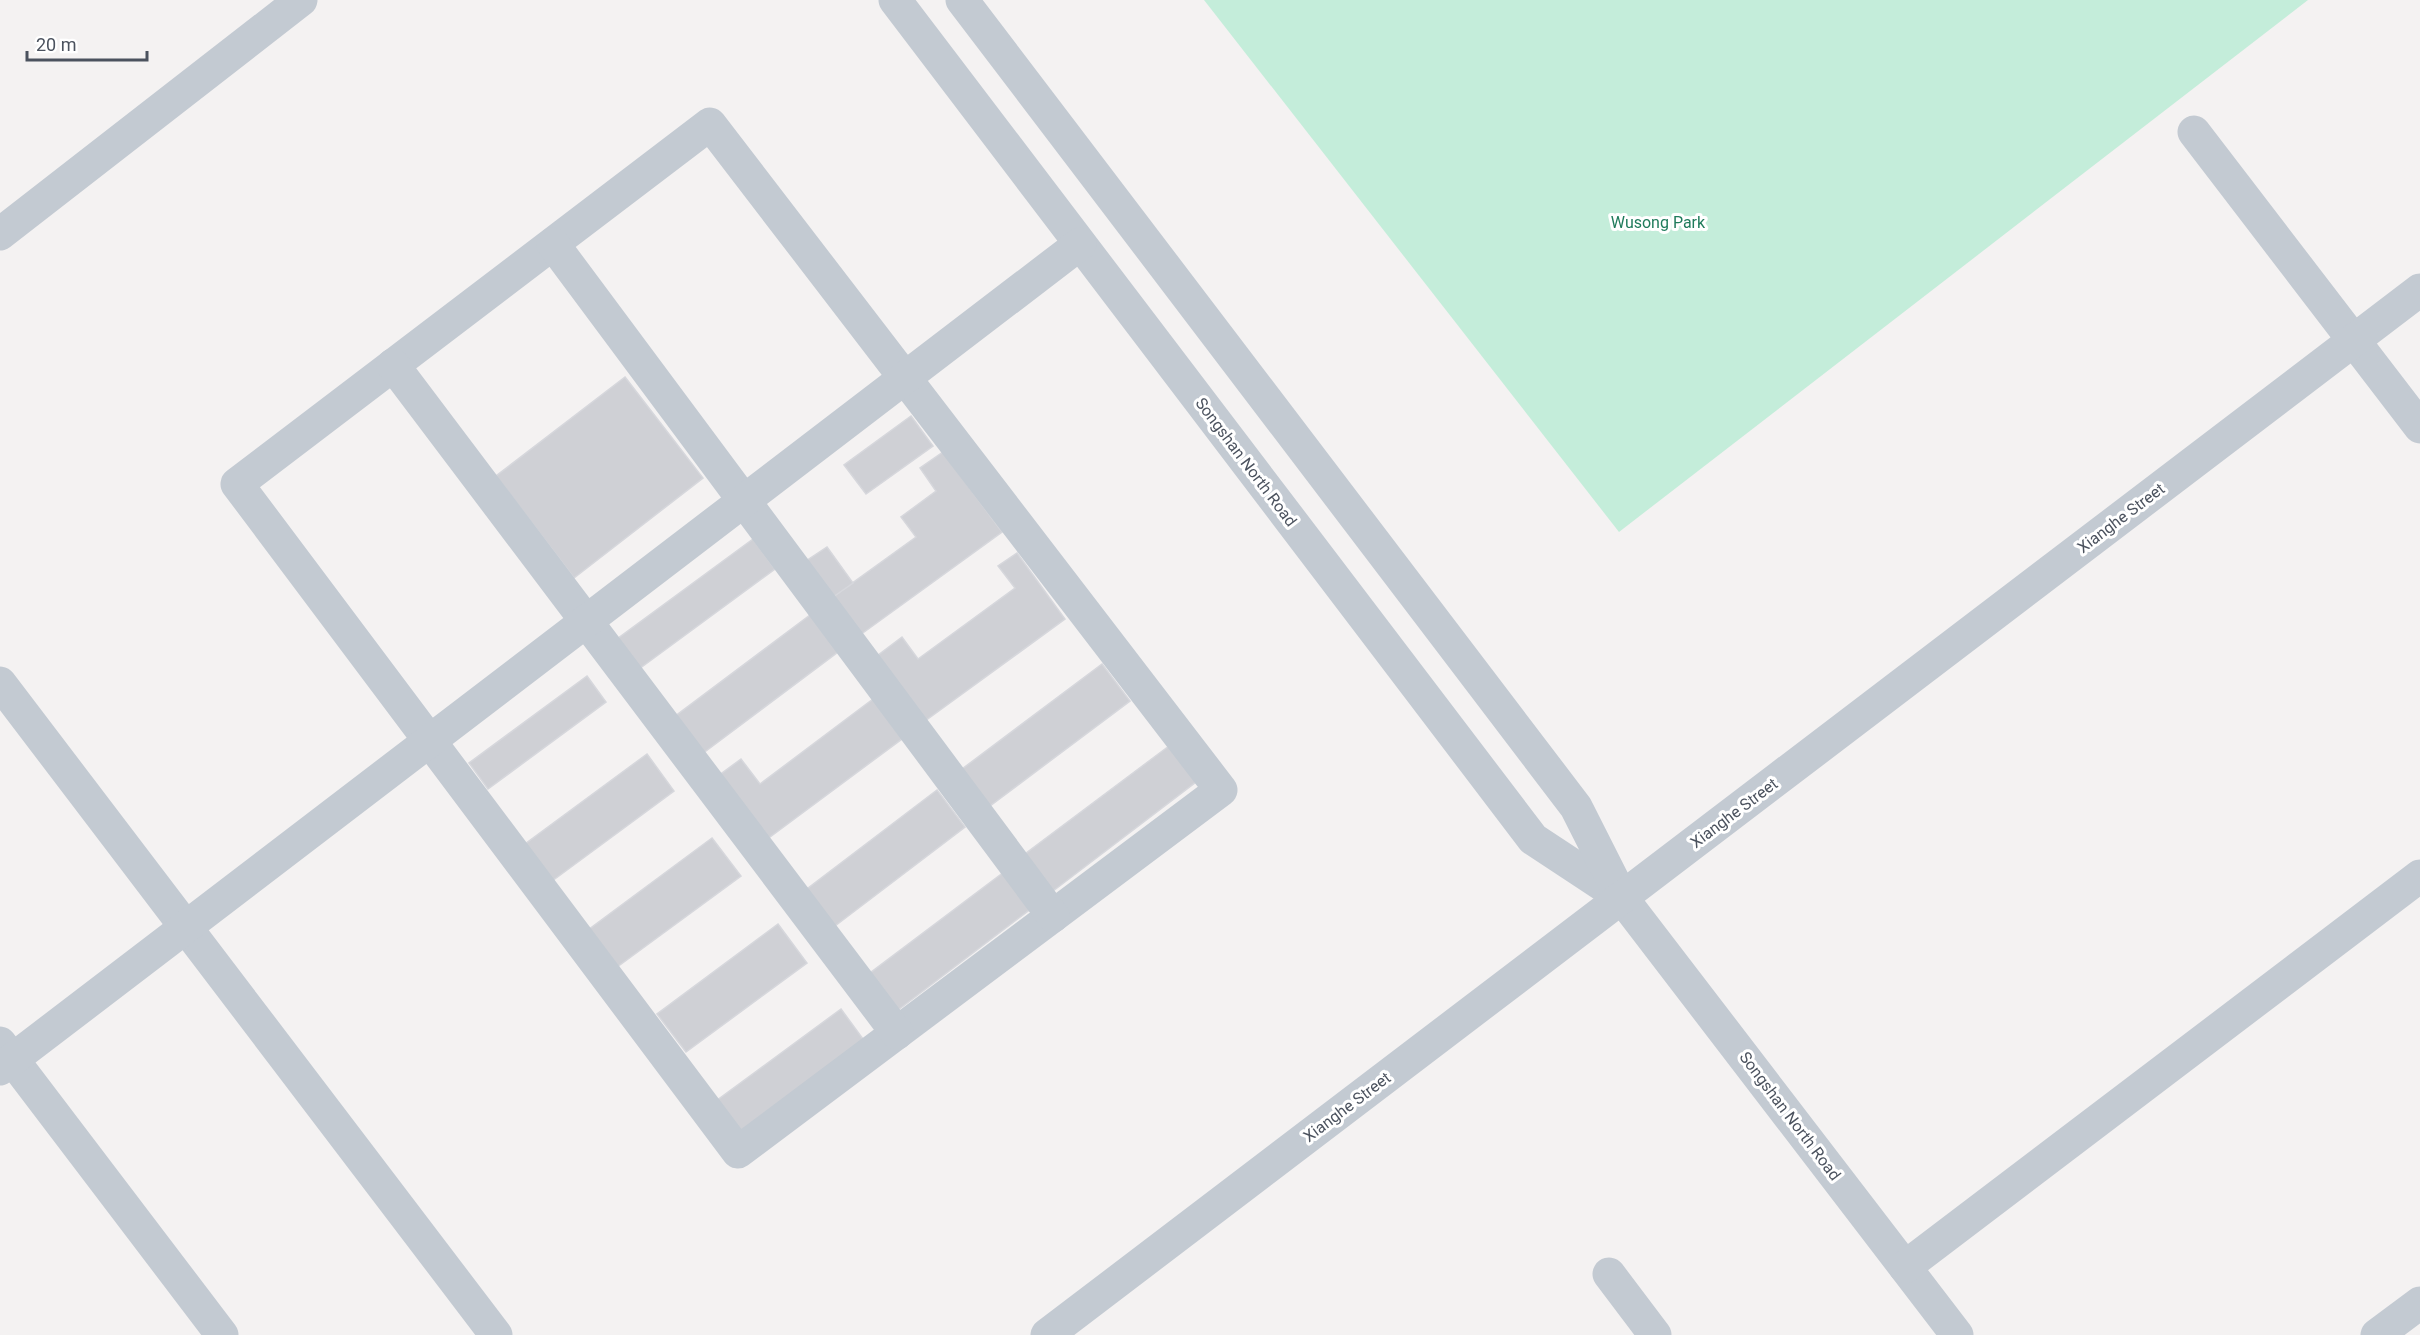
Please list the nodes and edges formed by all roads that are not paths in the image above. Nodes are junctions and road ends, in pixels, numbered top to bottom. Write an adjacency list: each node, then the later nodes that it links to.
1 (301, 0): 5 (street)
2 (895, 0): 7 (street, Songshan North Road)
3 (962, 0): 18 (street, Songshan North Road)
4 (2194, 132): 9 (street)
5 (0, 234)
6 (553, 244): 10 (street); 11 (street); 13 (street)
7 (1080, 244): 11 (street); 18 (street, Songshan North Road)
8 (2420, 290): 9 (street, Xianghe Street)
9 (2353, 341): 12 (street); 18 (street, Xianghe Street)
10 (393, 365): 14 (street); 16 (street)
11 (905, 377): 13 (street); 19 (street)
12 (2420, 428)
13 (744, 501): 14 (street); 19 (street)
14 (586, 621): 16 (street); 21 (street)
15 (0, 683): 20 (street)
16 (430, 741): 20 (street); 21 (street)
17 (2420, 876): 23 (street)
18 (1622, 898): 23 (street, Songshan North Road); 28 (street, Xianghe Street)
19 (1053, 916): 21 (street)
20 (186, 927): 22 (street); 27 (street)
21 (897, 1033)
22 (4, 1058): 26 (street)
23 (1905, 1267): 30 (street, Songshan North Road)
24 (1609, 1274): 29 (street)
25 (2420, 1303): 31 (street)
26 (222, 1335)
27 (496, 1335)
28 (1047, 1335)
29 (1655, 1335)
30 (1957, 1335)
31 (2377, 1335)

